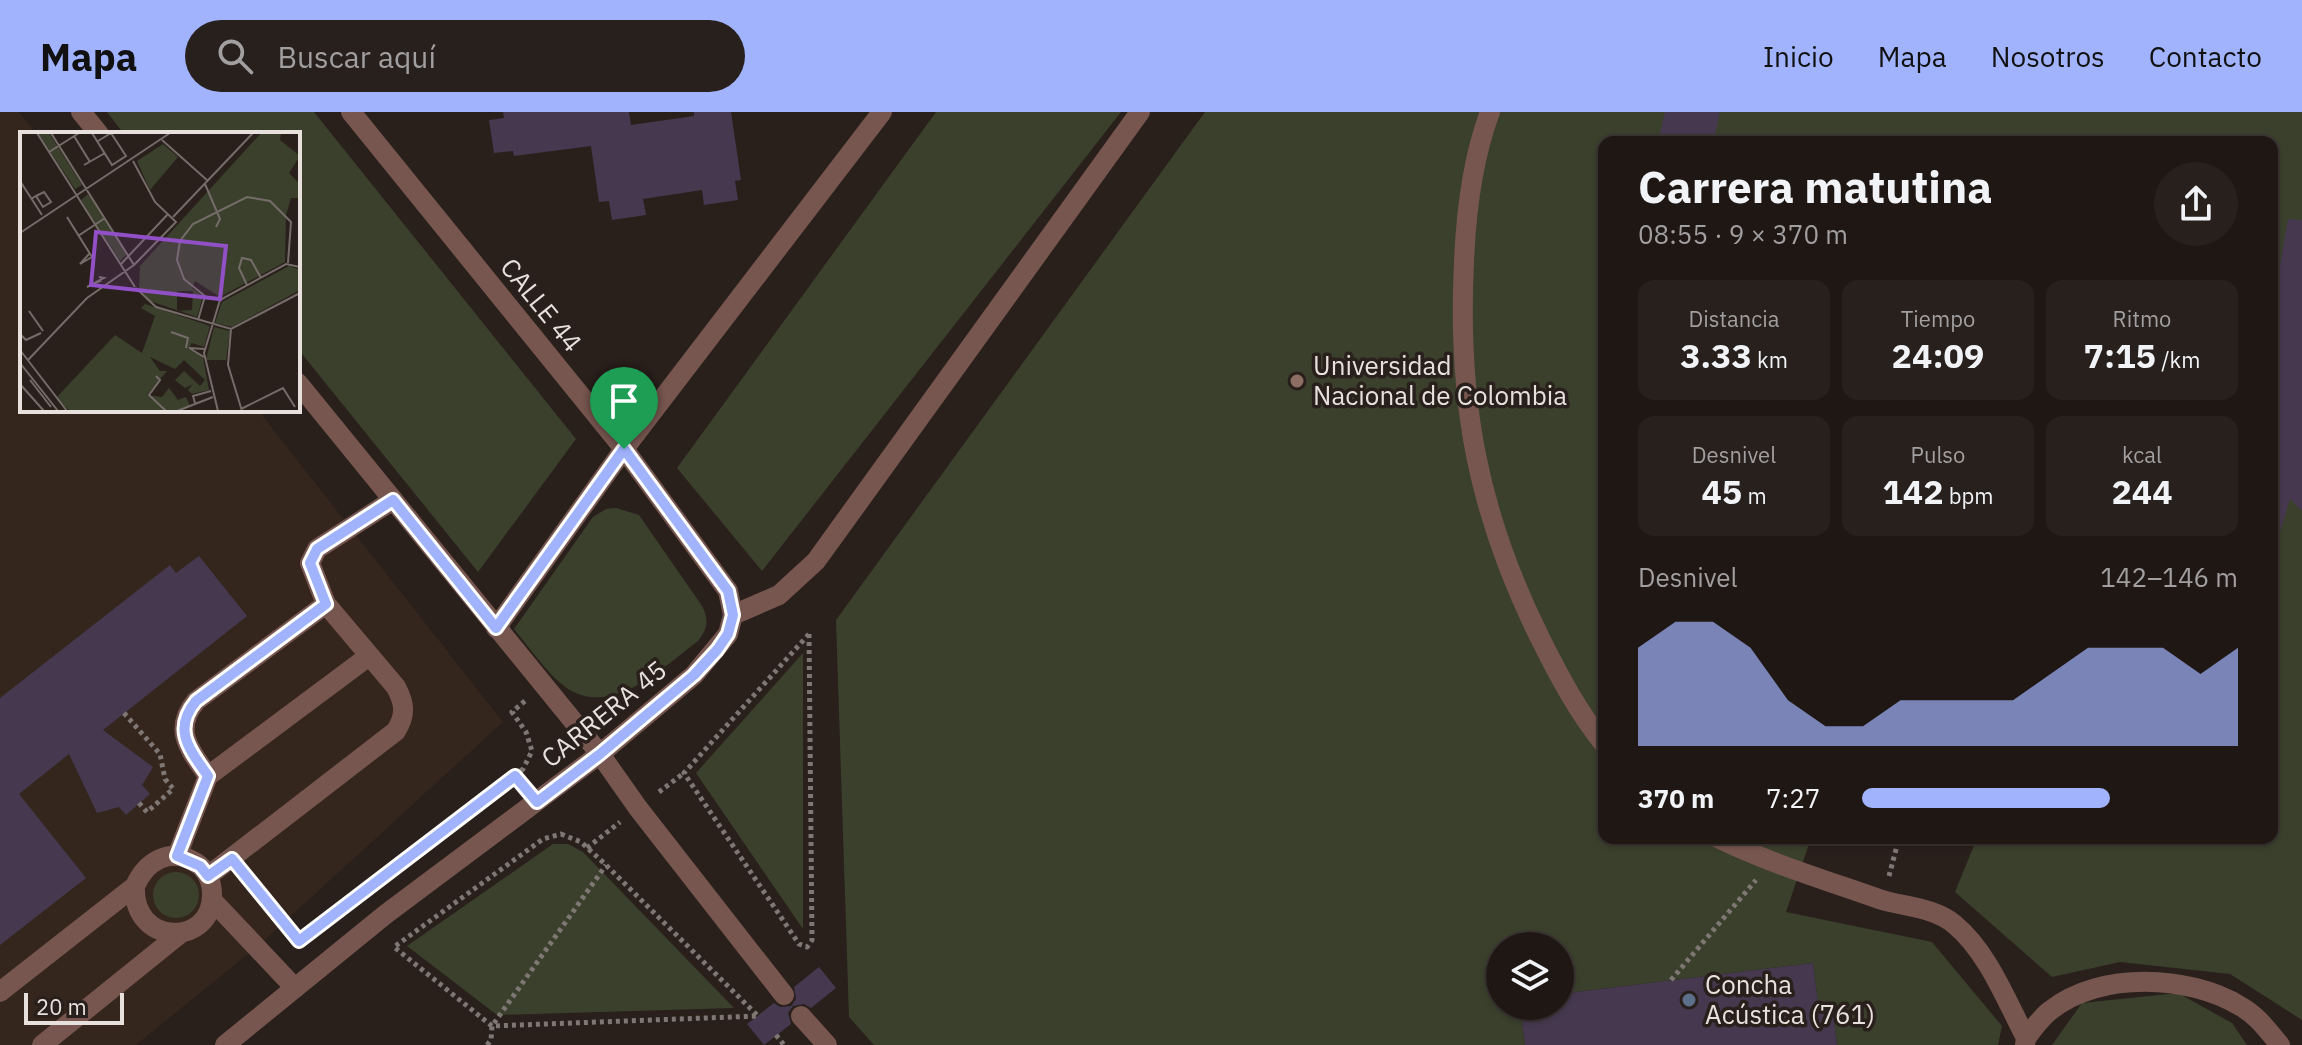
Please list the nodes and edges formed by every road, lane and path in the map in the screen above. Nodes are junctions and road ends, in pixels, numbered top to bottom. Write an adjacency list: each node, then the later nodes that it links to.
1 (81, 112): 6 (street)
2 (351, 112): 8 (street, CALLE 44)
3 (882, 112): 8 (street)
4 (1140, 112): 11 (street)
5 (1490, 112): 16 (street)
6 (97, 132)
7 (300, 385): 9 (street)
8 (624, 449): 11 (street, CALLE 44); 12 (street)
9 (393, 500): 10 (street); 12 (street)
10 (326, 604): 13 (street); 18 (street)
11 (733, 615): 17 (street, CARRERA 45)
12 (496, 628): 14 (street)
13 (369, 656): 18 (street); 27 (street)
14 (543, 686): 17 (street); 19 (path)
15 (124, 713): 20 (path)
16 (1598, 735)
17 (600, 754): 21 (street, CARRERA 45); 39 (street)
18 (208, 776): 23 (street)
19 (515, 776): 21 (path); 27 (path)
20 (173, 789): 22 (path); 23 (path)
21 (537, 802): 37 (street, CARRERA 45)
22 (139, 803)
23 (194, 813): 26 (street)
24 (1732, 844): 28 (street)
25 (1898, 844): 33 (path)
26 (177, 856): 30 (street); 31 (street)
27 (232, 859): 30 (street)
28 (1772, 861): 33 (street); 36 (path)
29 (606, 865): 41 (path); 41 (path); 41 (path)
30 (208, 876): 32 (street)
31 (135, 886): 34 (street); 38 (street)
32 (212, 900): 34 (street); 37 (street)
33 (1884, 900): 43 (street)
34 (181, 933): 44 (street)
35 (807, 947): 35 (path)
36 (1671, 980)
37 (295, 988): 45 (street, CARRERA 45)
38 (0, 992)
39 (784, 995)
40 (801, 1016): 48 (street)
41 (492, 1026): 46 (path)
42 (776, 1035): 47 (path)
43 (2026, 1041): 49 (street)
44 (42, 1045)
45 (225, 1045)
46 (487, 1045)
47 (784, 1045)
48 (827, 1045)
49 (2280, 1045)

